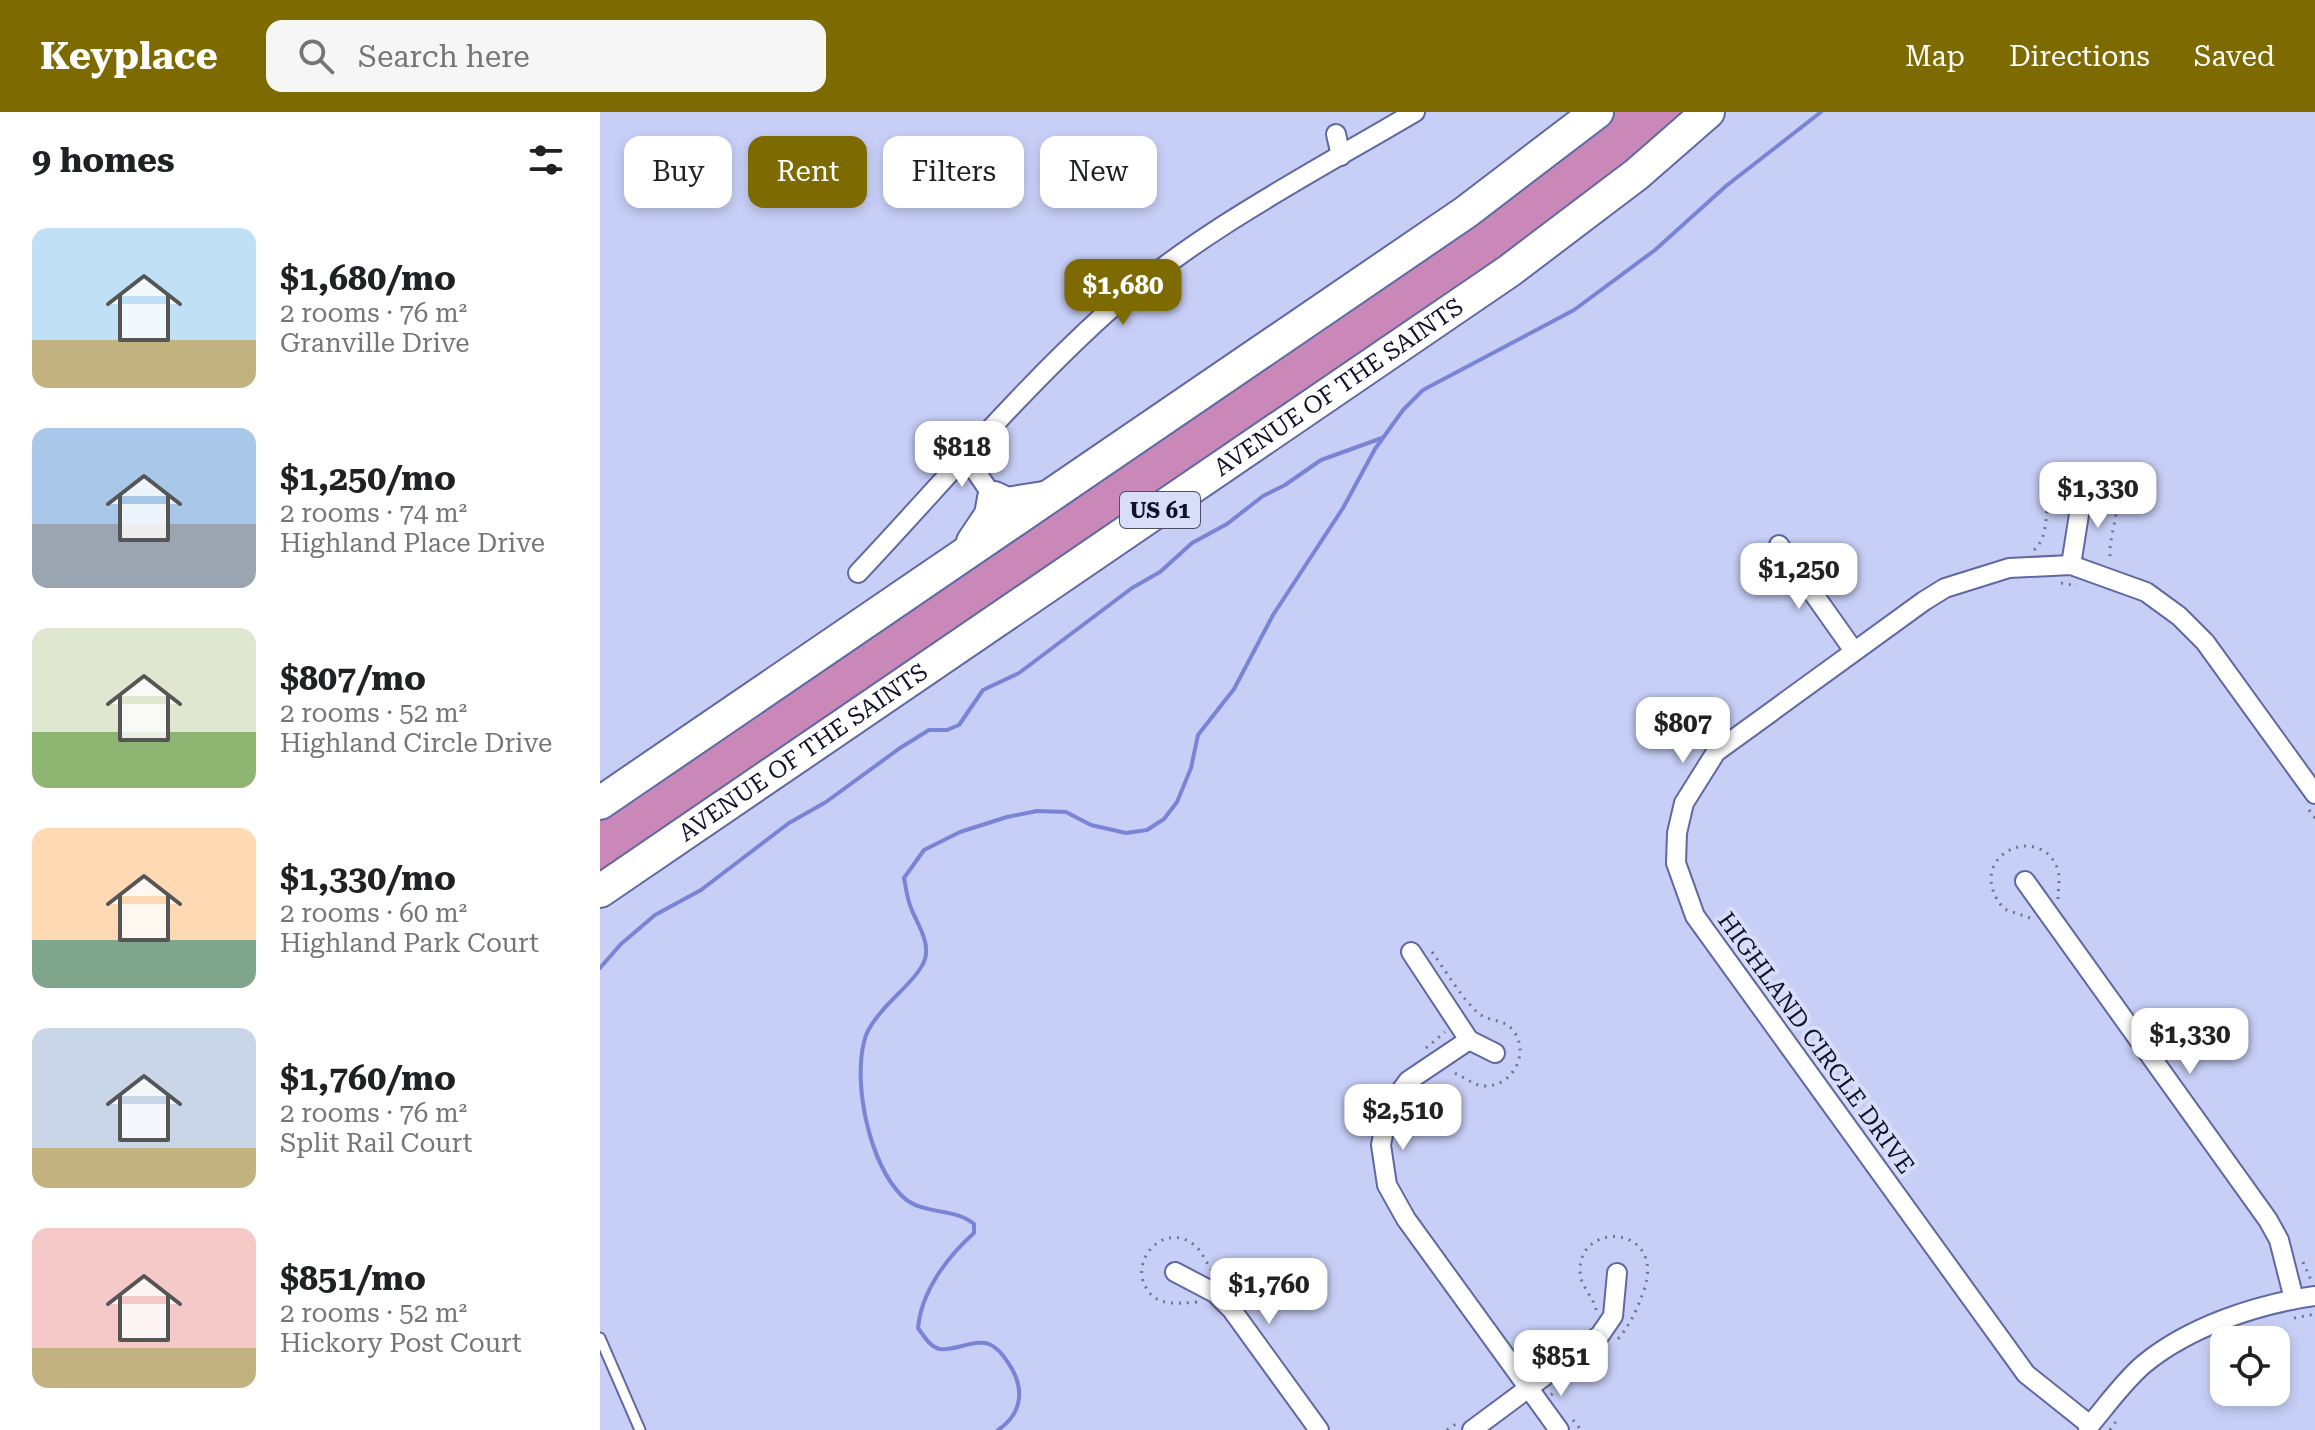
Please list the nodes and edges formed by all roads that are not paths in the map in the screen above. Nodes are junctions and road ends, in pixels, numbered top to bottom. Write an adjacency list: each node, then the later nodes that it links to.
1 (1415, 112): 5 (street)
2 (1597, 112): 8 (highway)
3 (1708, 112): 18 (highway, AVENUE OF THE SAINTS / US 61)
4 (1336, 134): 5 (street)
5 (1341, 156): 6 (street)
6 (966, 457): 9 (street); 13 (street)
7 (2083, 489): 12 (street)
8 (1047, 497): 9 (highway); 11 (highway)
9 (994, 498): 11 (highway)
10 (1779, 545): 14 (street)
11 (967, 552): 16 (highway)
12 (2071, 565): 14 (street, HIGHLAND CIRCLE DRIVE); 15 (street, HIGHLAND CIRCLE DRIVE)
13 (858, 573)
14 (1854, 651): 30 (street, HIGHLAND CIRCLE DRIVE)
15 (2310, 800)
16 (600, 803)
17 (2025, 881): 25 (street)
18 (600, 891)
19 (1418, 947): 20 (street)
20 (1469, 1040): 21 (street); 27 (street)
21 (1495, 1053)
22 (1175, 1272): 32 (street)
23 (1617, 1273): 27 (street)
24 (2315, 1296): 25 (street)
25 (2294, 1299): 30 (street)
26 (600, 1338): 31 (lane)
27 (1542, 1387): 28 (street); 29 (street)
28 (1565, 1424)
29 (1466, 1426)
30 (2089, 1427)
31 (640, 1430)
32 (1319, 1430)

